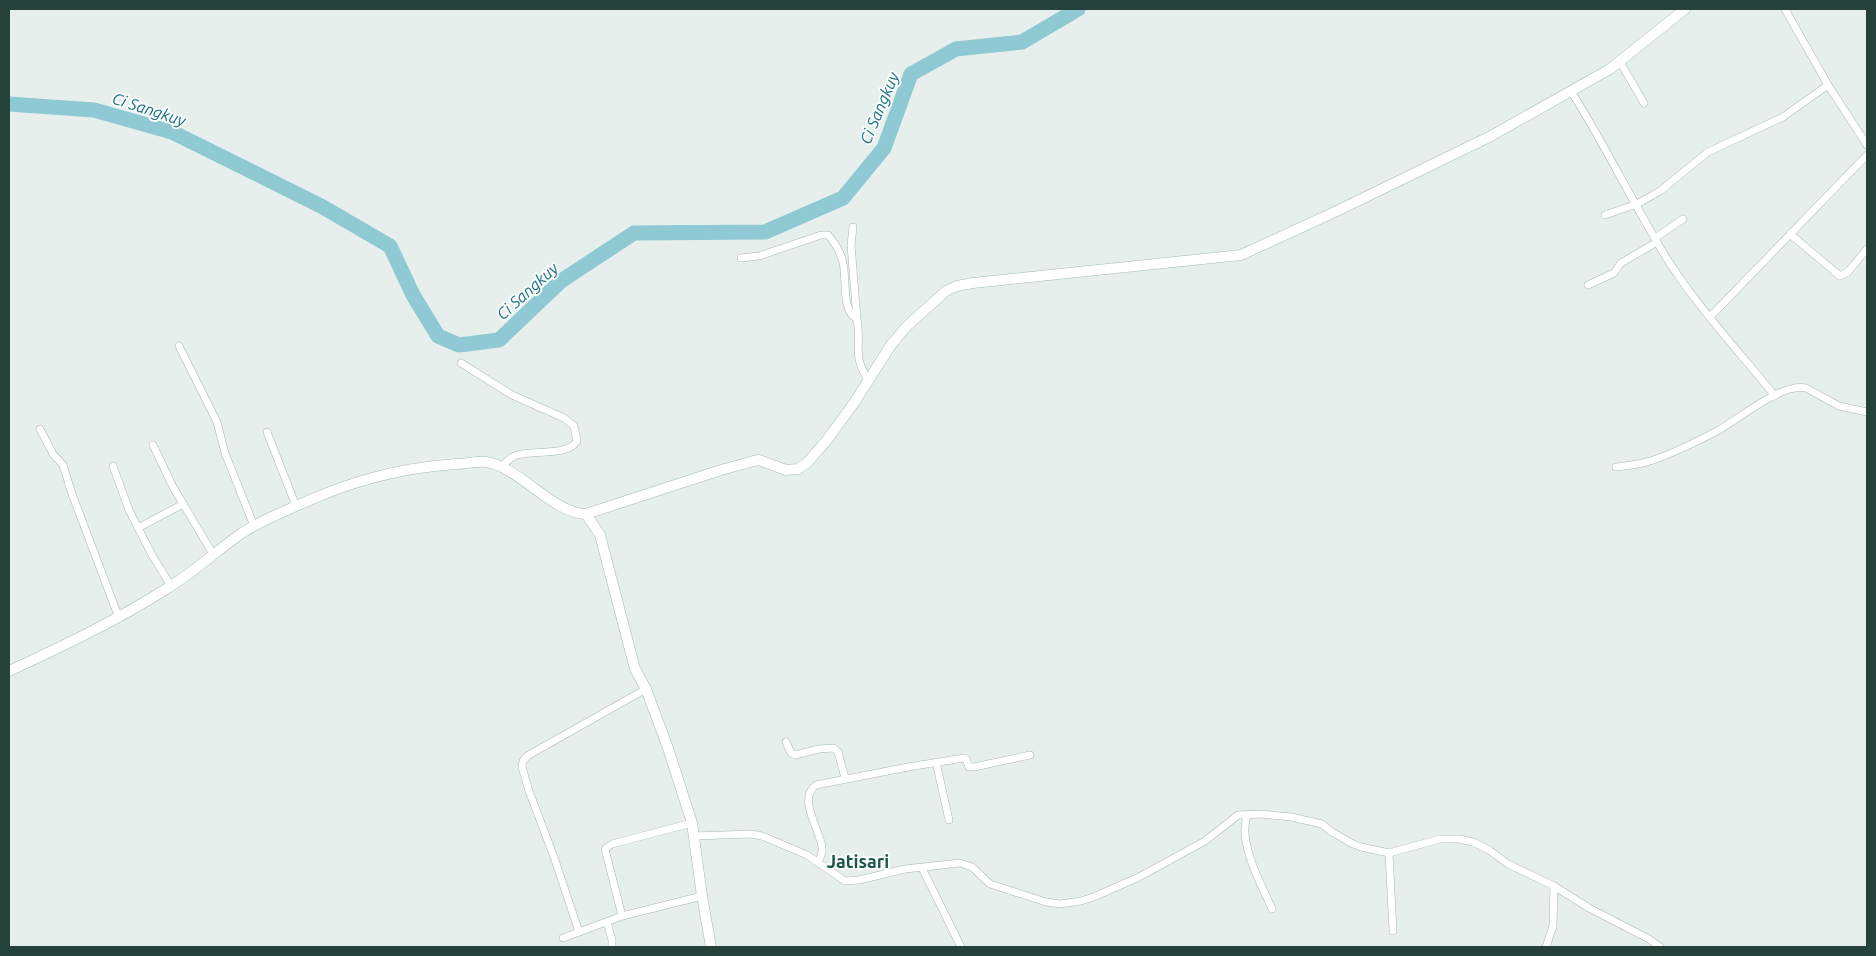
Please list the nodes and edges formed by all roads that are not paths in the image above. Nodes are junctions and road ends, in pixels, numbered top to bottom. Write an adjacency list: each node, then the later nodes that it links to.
1 (1685, 9): 3 (street)
2 (1786, 9): 4 (street)
3 (1620, 62): 5 (street); 6 (street)
4 (1828, 85): 7 (street); 9 (street)
5 (1571, 91): 9 (street); 22 (street)
6 (1644, 103)
7 (1867, 145)
8 (1867, 154): 13 (street)
9 (1637, 204): 10 (street); 14 (street)
10 (1605, 214)
11 (1683, 220): 14 (street)
12 (853, 227): 19 (street)
13 (1790, 234): 15 (street); 18 (street)
14 (1656, 240): 17 (street); 18 (street)
15 (1867, 250)
16 (741, 258): 19 (street)
17 (1588, 285)
18 (1710, 317): 23 (street)
19 (857, 319): 22 (street)
20 (179, 346): 34 (street)
21 (461, 364): 29 (street)
22 (869, 381): 33 (street)
23 (1775, 396): 24 (street); 30 (street)
24 (1867, 412)
25 (40, 429): 38 (street)
26 (268, 432): 32 (street)
27 (153, 445): 31 (street)
28 (112, 466): 35 (street)
29 (502, 467): 32 (street); 33 (street)
30 (1616, 467)
31 (183, 504): 35 (street); 36 (street)
32 (296, 506): 34 (street)
33 (586, 514): 40 (street)
34 (254, 526): 36 (street)
35 (138, 528): 37 (street)
36 (213, 554): 37 (street)
37 (172, 586): 38 (street)
38 (119, 618): 39 (street)
39 (9, 671)
40 (646, 689): 47 (street); 58 (street)
41 (786, 742): 44 (street)
42 (1030, 755): 43 (street)
43 (936, 762): 44 (street); 46 (street)
44 (845, 778): 50 (street)
45 (1247, 814): 49 (street); 51 (street); 54 (street)
46 (949, 820)
47 (692, 823): 48 (street); 55 (street)
48 (694, 836): 50 (street); 53 (street)
49 (1390, 853): 52 (street); 57 (street)
50 (818, 862): 51 (street)
51 (922, 868): 62 (street)
52 (1554, 886): 63 (street); 64 (street)
53 (702, 896): 55 (street); 61 (street)
54 (1272, 909)
55 (622, 916): 56 (street)
56 (607, 922): 58 (street); 60 (street)
57 (1393, 931)
58 (579, 932): 59 (street)
59 (563, 938)
60 (612, 947)
61 (710, 947)
62 (961, 947)
63 (1546, 947)
64 (1660, 947)

